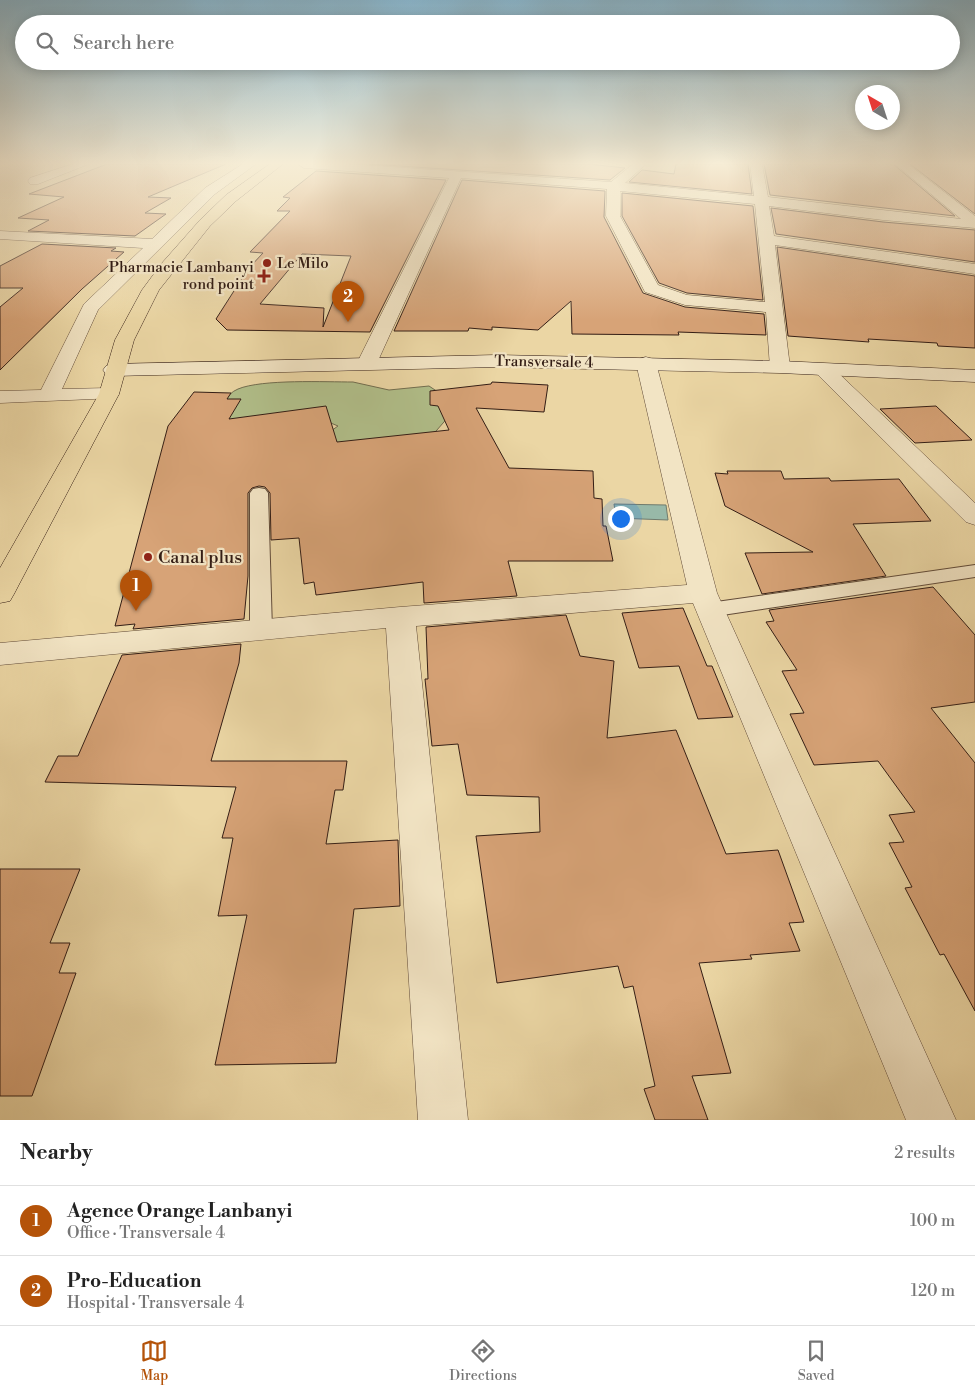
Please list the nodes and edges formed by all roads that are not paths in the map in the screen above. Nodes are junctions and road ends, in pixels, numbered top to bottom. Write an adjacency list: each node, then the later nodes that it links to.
1 (184, 216): 10 (street)
2 (213, 216): 16 (main road)
3 (436, 216): 13 (street)
4 (613, 216): 12 (street)
5 (764, 216): 9 (street)
6 (876, 216): 7 (street)
7 (975, 224)
8 (0, 235): 10 (street)
9 (767, 239): 11 (street); 12 (street)
10 (155, 244): 20 (street)
11 (975, 269)
12 (775, 308): 15 (street)
13 (367, 363): 14 (street, Transversale 4); 16 (street, Transversale 4)
14 (646, 363): 15 (street, Transversale 4); 26 (street)
15 (780, 367): 17 (street, Transversale 4)
16 (113, 370): 19 (main road)
17 (825, 370): 18 (street, Transversale 4); 23 (street)
18 (975, 376)
19 (109, 394): 20 (street); 25 (main road)
20 (49, 395): 21 (street)
21 (0, 397)
22 (259, 493): 28 (lane)
23 (975, 517)
24 (975, 571): 26 (lane)
25 (0, 594)
26 (706, 601): 27 (street); 31 (street)
27 (400, 616): 28 (street); 30 (street)
28 (261, 630): 29 (street)
29 (0, 654)
30 (443, 1120)
31 (931, 1120)

